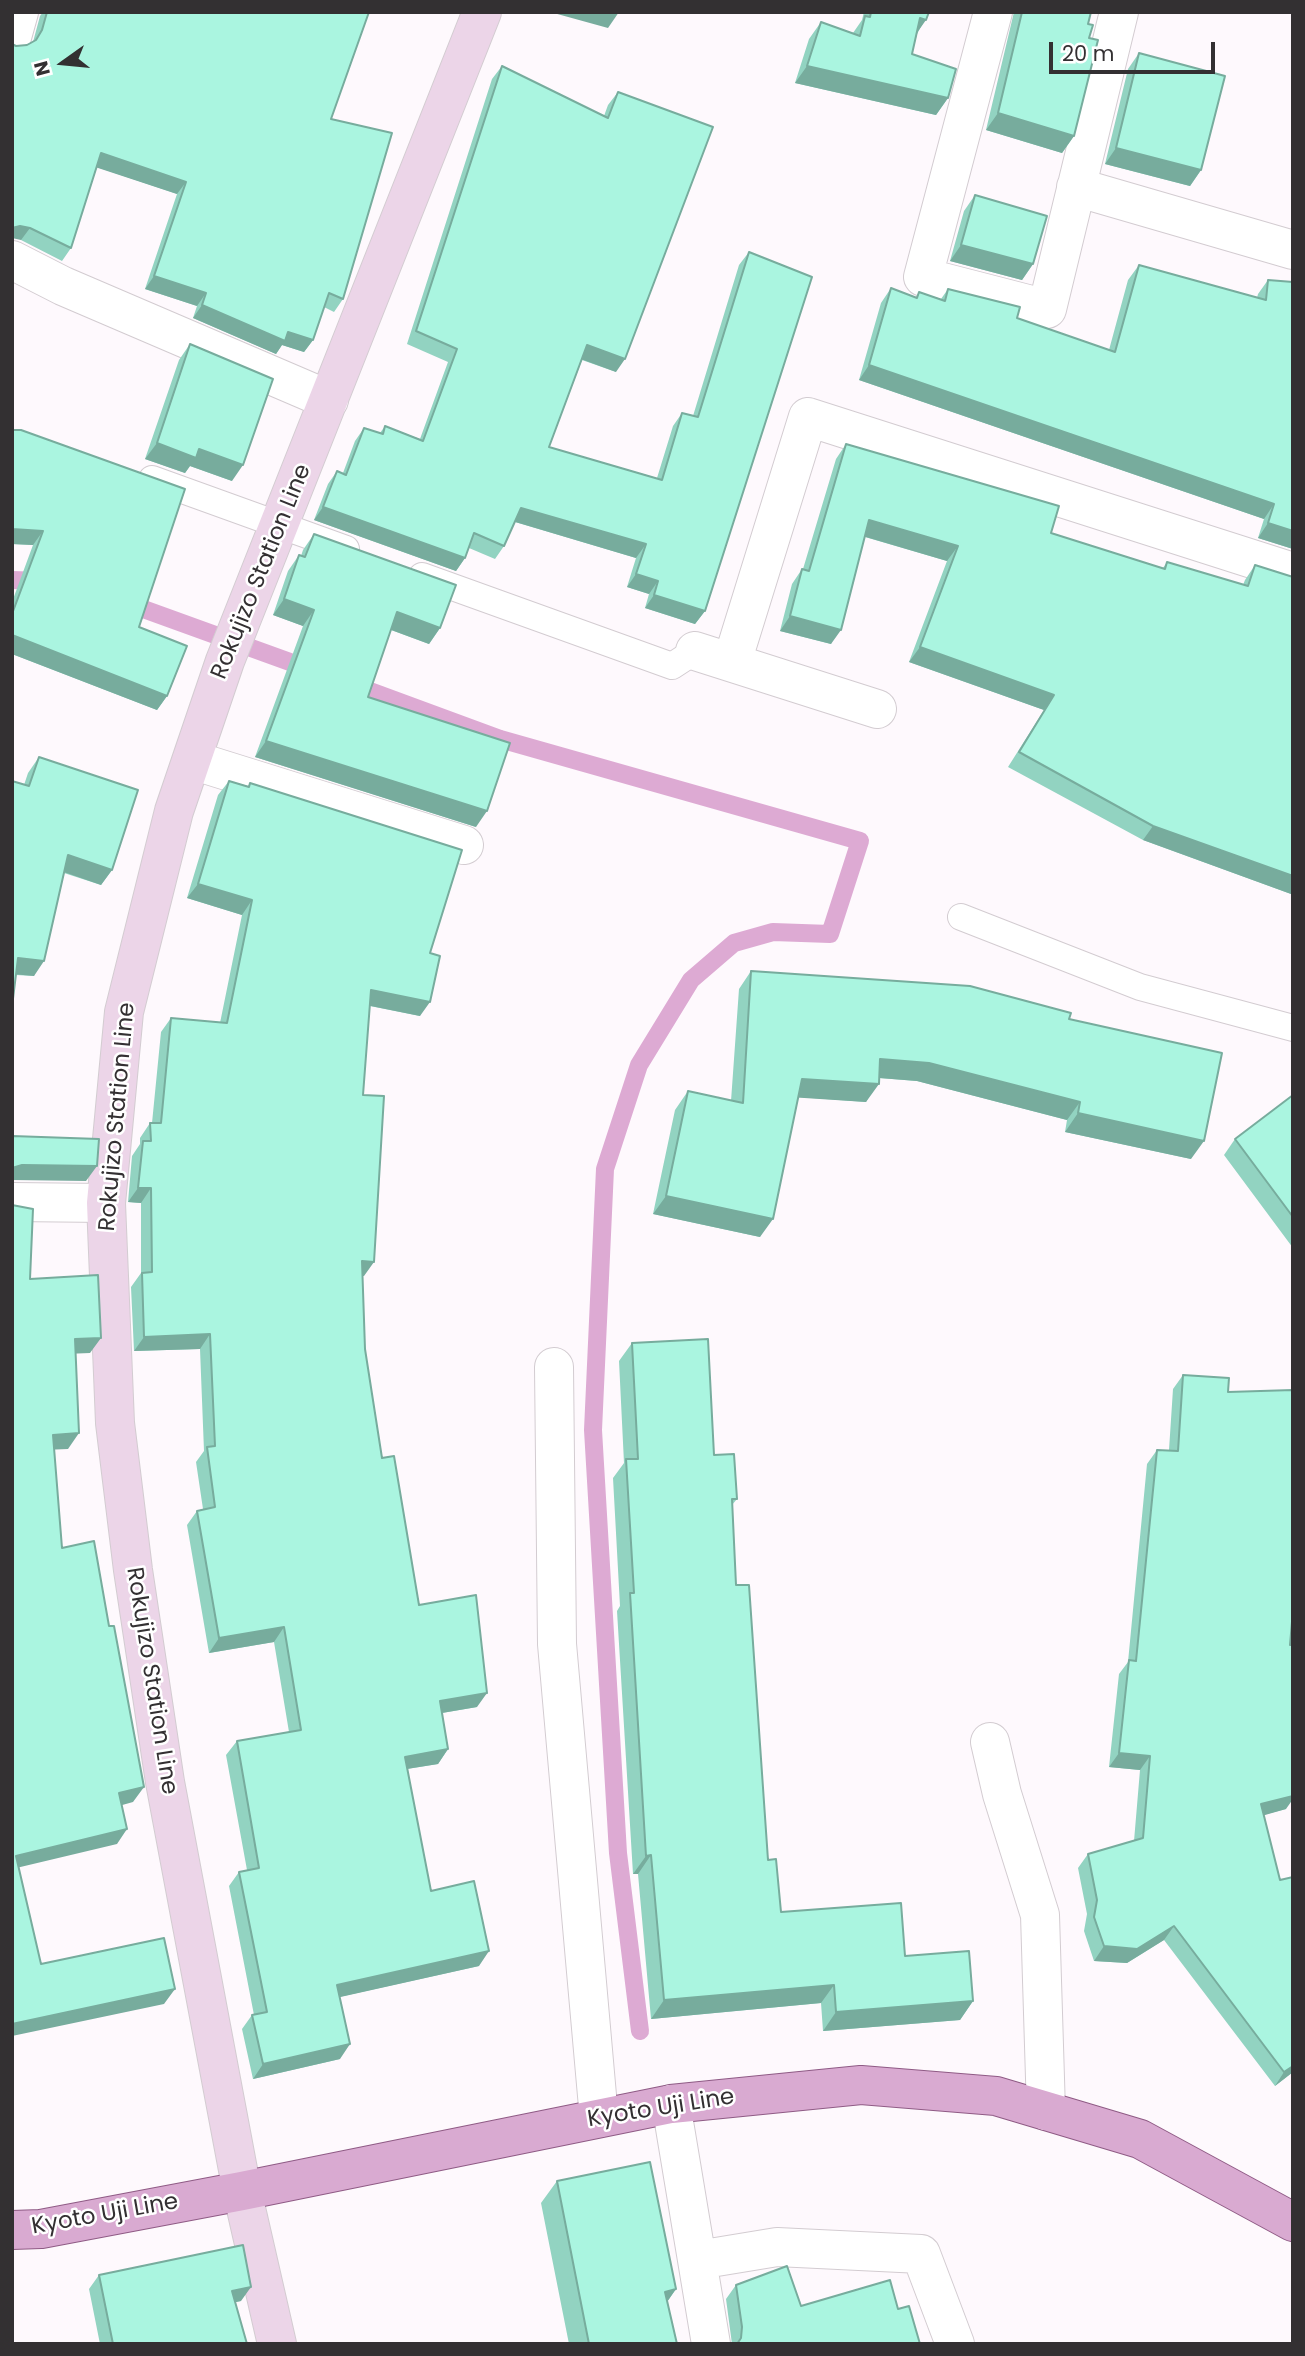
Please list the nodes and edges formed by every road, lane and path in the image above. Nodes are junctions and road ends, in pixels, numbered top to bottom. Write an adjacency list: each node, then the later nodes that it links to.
1 (19, 12): 5 (street)
2 (482, 12): 9 (main road, Rokujizo Station Line)
3 (993, 12): 6 (street)
4 (1119, 12): 6 (street)
5 (12, 37)
6 (1076, 187): 7 (street)
7 (1293, 250)
8 (12, 260): 9 (street)
9 (329, 400): 11 (main road, Rokujizo Station Line)
10 (127, 470): 11 (lane)
11 (281, 526): 12 (lane); 18 (main road, Rokujizo Station Line)
12 (370, 558)
13 (396, 567): 15 (lane)
14 (1293, 572): 16 (street)
15 (695, 651): 16 (street)
16 (732, 662): 17 (street)
17 (877, 709)
18 (192, 760): 19 (street); 23 (main road, Rokujizo Station Line)
19 (464, 845)
20 (961, 917): 21 (lane)
21 (1293, 1028)
22 (12, 1202): 23 (street)
23 (106, 1203): 29 (main road, Rokujizo Station Line)
24 (554, 1367): 28 (street)
25 (990, 1742): 27 (street)
26 (671, 2104): 27 (main road, Kyoto Uji Line); 28 (main road, Kyoto Uji Line); 32 (street)
27 (1046, 2111): 30 (main road, Kyoto Uji Line)
28 (599, 2118): 29 (main road, Kyoto Uji Line)
29 (242, 2191): 31 (main road, Kyoto Uji Line); 33 (main road, Rokujizo Station Line)
30 (1293, 2222)
31 (12, 2230)
32 (698, 2260): 34 (street); 35 (street)
33 (277, 2344)
34 (711, 2344)
35 (955, 2344)

